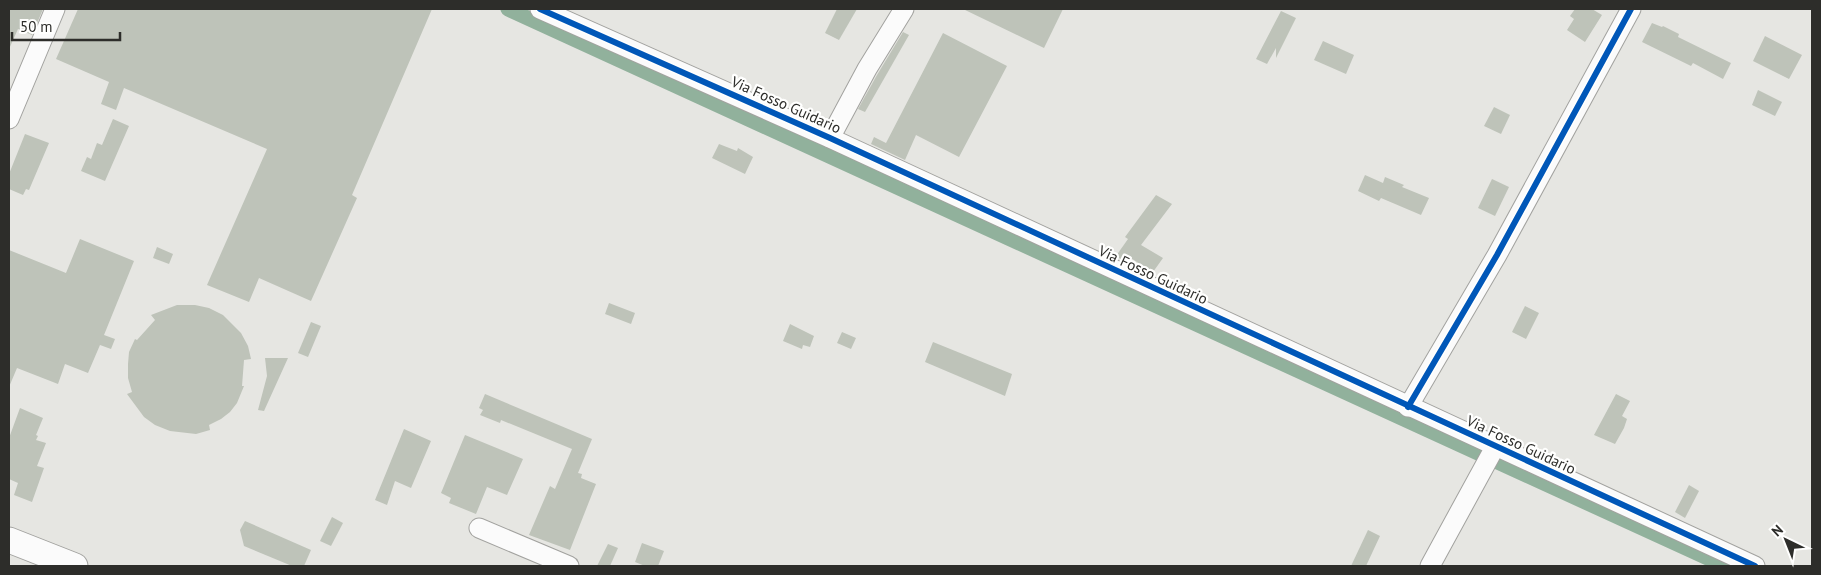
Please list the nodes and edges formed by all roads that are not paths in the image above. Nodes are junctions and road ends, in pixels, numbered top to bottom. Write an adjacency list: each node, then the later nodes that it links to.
1 (55, 9): 5 (street)
2 (540, 9): 6 (street, Via Fosso Guidario)
3 (904, 9): 6 (street)
4 (1631, 9): 7 (street)
5 (9, 119)
6 (830, 138): 7 (street, Via Fosso Guidario)
7 (1408, 407): 8 (street, Via Fosso Guidario)
8 (1492, 454): 13 (street); 14 (street, Via Fosso Guidario)
9 (479, 528): 12 (street)
10 (9, 540): 11 (main road)
11 (75, 566)
12 (569, 566)
13 (1430, 566)
14 (1755, 566)

